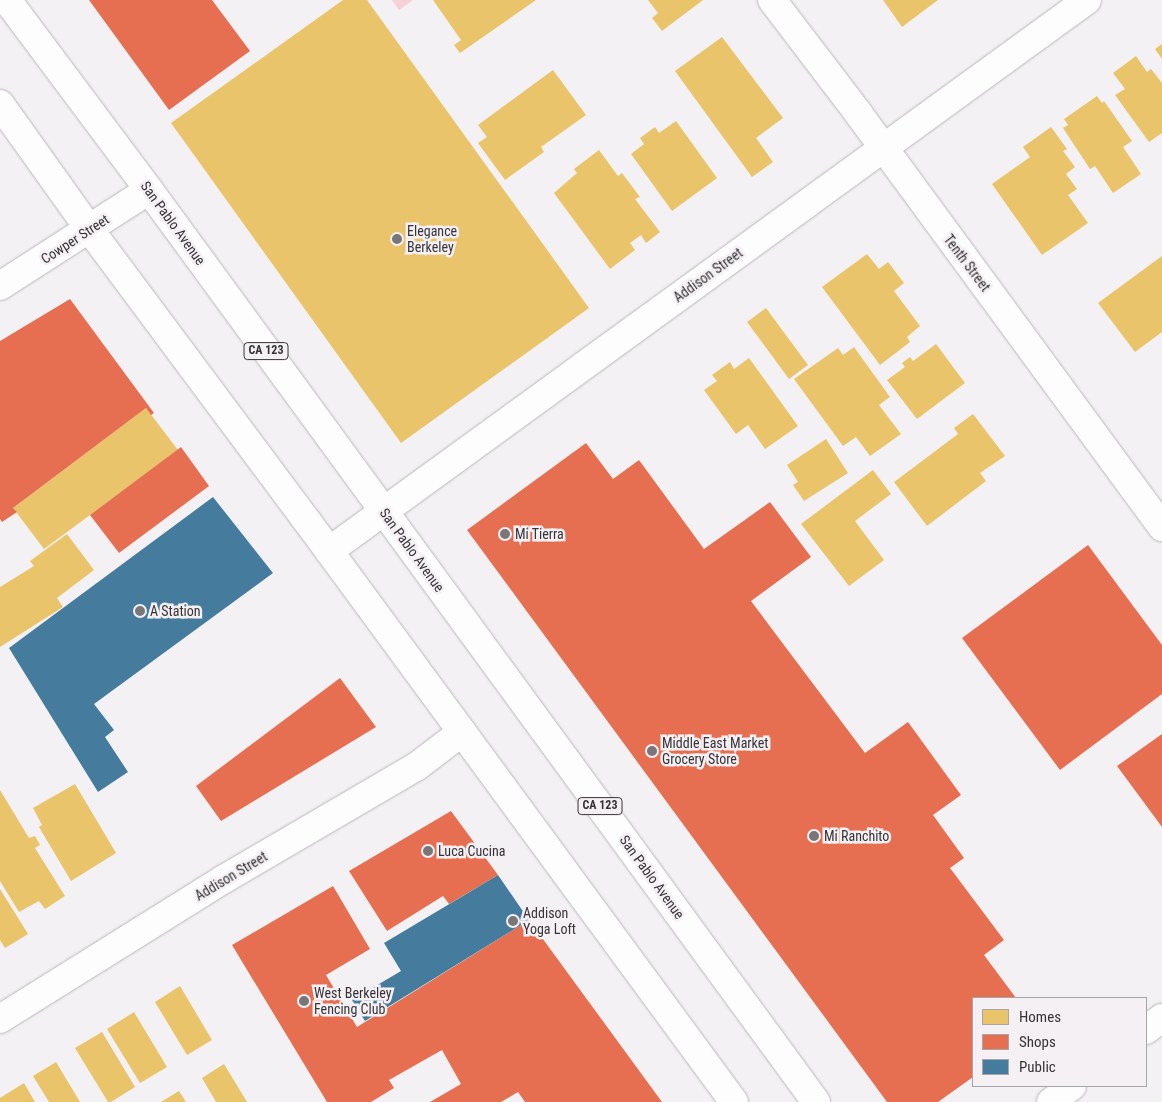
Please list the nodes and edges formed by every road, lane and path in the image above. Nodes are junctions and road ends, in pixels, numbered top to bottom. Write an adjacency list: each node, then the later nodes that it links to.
1 (7, 0): 6 (main road, San Pablo Avenue / CA 123)
2 (772, 0): 5 (main road, Tenth Street)
3 (1087, 0): 5 (main road, Addison Street)
4 (0, 104): 7 (main road)
5 (883, 148): 9 (main road, Addison Street); 10 (main road, Tenth Street)
6 (150, 190): 7 (main road, Cowper Street); 9 (main road, San Pablo Avenue / CA 123)
7 (90, 230): 8 (main road, Cowper Street); 11 (main road)
8 (0, 286)
9 (384, 511): 11 (main road, Addison Street); 18 (main road, San Pablo Avenue / CA 123)
10 (1162, 527)
11 (329, 551): 12 (main road)
12 (462, 732): 14 (main road, Addison Street); 17 (main road)
13 (1162, 1018): 15 (main road)
14 (0, 1019)
15 (1147, 1029)
16 (1071, 1087): 19 (main road)
17 (734, 1102)
18 (816, 1102)
19 (1051, 1102)

